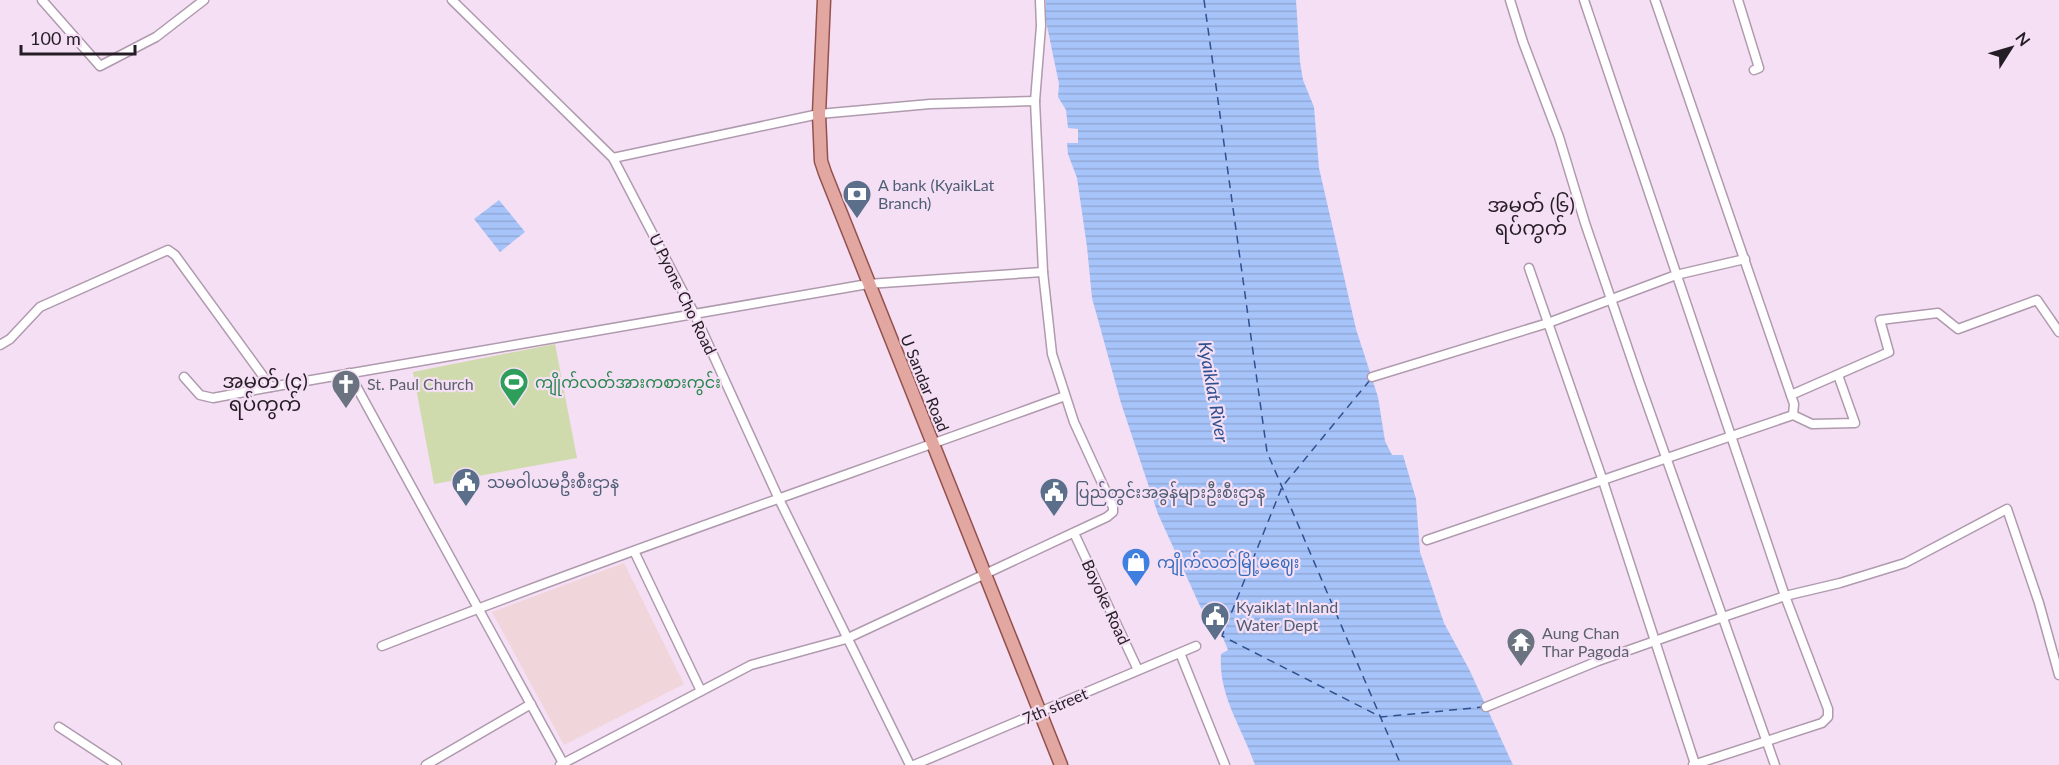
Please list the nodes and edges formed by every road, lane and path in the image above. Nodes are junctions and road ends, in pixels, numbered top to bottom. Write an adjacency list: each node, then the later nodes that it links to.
1 (42, 0): 2 (street)
2 (204, 0)
3 (452, 0): 13 (street, U Pyone Cho Road)
4 (824, 0): 12 (main road, U Sandar Road)
5 (1041, 0): 11 (street)
6 (1510, 0): 19 (street)
7 (1584, 0): 17 (street)
8 (1655, 0): 14 (street)
9 (1738, 0): 10 (street)
10 (1754, 70)
11 (1035, 101): 12 (street); 16 (street)
12 (819, 114): 13 (street); 18 (main road, U Sandar Road)
13 (613, 158): 20 (street, U Pyone Cho Road)
14 (1745, 259): 17 (street); 29 (street)
15 (1529, 268): 21 (street)
16 (1043, 272): 18 (street); 30 (street)
17 (1676, 275): 19 (street); 32 (street)
18 (868, 284): 20 (street); 33 (main road, U Sandar Road)
19 (1611, 299): 21 (street); 34 (street)
20 (694, 313): 24 (street); 36 (street, U Pyone Cho Road)
21 (1548, 323): 27 (street); 35 (street)
22 (2059, 332): 25 (street)
23 (0, 345): 28 (street)
24 (349, 373): 28 (street); 42 (street)
25 (1839, 375): 29 (street); 31 (street)
26 (184, 377): 28 (street)
27 (1372, 377)
28 (271, 387)
29 (1791, 395): 31 (street)
30 (1065, 396): 33 (street); 37 (street)
31 (1793, 415): 32 (street)
32 (1731, 436): 34 (street); 41 (street)
33 (932, 444): 36 (street); 40 (main road, U Sandar Road)
34 (1667, 459): 35 (street); 43 (street)
35 (1603, 481): 38 (street); 45 (street)
36 (778, 497): 39 (street); 44 (street, U Pyone Cho Road)
37 (1074, 533): 40 (street); 49 (street, Boyoke Road)
38 (1427, 540)
39 (634, 551): 42 (street); 51 (street)
40 (984, 575): 44 (street); 54 (main road, U Sandar Road)
41 (1785, 596): 43 (street); 50 (street); 56 (street)
42 (479, 608): 46 (street); 52 (street)
43 (1723, 617): 45 (street); 56 (street)
44 (846, 639): 51 (street); 60 (street, U Pyone Cho Road)
45 (1655, 641): 53 (street); 63 (street)
46 (382, 646)
47 (1196, 646): 48 (street, 7th street)
48 (1180, 653): 49 (street, 7th street); 62 (street)
49 (1138, 670): 54 (street, 7th street)
50 (2059, 675)
51 (700, 692): 57 (street)
52 (531, 704): 57 (street); 59 (street)
53 (1485, 707)
54 (1039, 713): 60 (street, 7th street); 61 (main road, U Sandar Road)
55 (59, 728): 58 (street)
56 (1767, 741): 63 (street); 64 (street)
57 (562, 764)
58 (117, 765)
59 (426, 765)
60 (912, 765)
61 (1061, 765)
62 (1225, 765)
63 (1694, 765)
64 (1775, 765)

